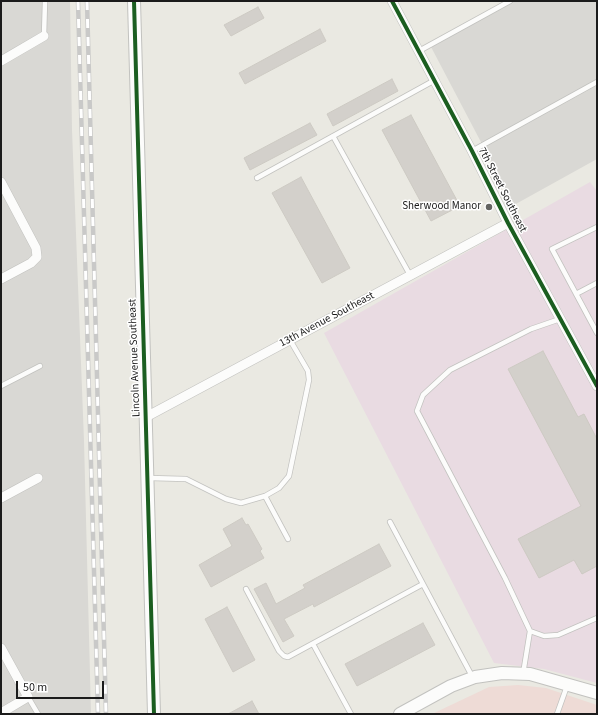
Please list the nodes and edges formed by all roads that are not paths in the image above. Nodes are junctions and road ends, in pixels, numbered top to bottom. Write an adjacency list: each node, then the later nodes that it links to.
1 (45, 1): 5 (lane)
2 (134, 1): 27 (street, Lincoln Avenue Southeast)
3 (392, 1): 6 (street, 7th Street Southeast)
4 (510, 1): 6 (lane)
5 (44, 36): 7 (street)
6 (419, 51): 8 (street, 7th Street Southeast)
7 (1, 61)
8 (435, 80): 10 (lane); 11 (street, 7th Street Southeast)
9 (597, 82): 11 (lane)
10 (334, 136): 12 (lane); 16 (lane)
11 (472, 151): 14 (street, 7th Street Southeast)
12 (257, 178)
13 (1, 182): 17 (street)
14 (508, 223): 16 (street, 13th Avenue Southeast); 20 (street, 7th Street Southeast)
15 (597, 227): 19 (lane)
16 (410, 275): 23 (street, 13th Avenue Southeast)
17 (1, 279)
18 (597, 283): 19 (lane)
19 (576, 294): 21 (lane)
20 (560, 319): 26 (street, 7th Street Southeast); 37 (lane)
21 (595, 326): 22 (lane)
22 (597, 332)
23 (290, 340): 27 (street, 13th Avenue Southeast); 30 (lane)
24 (40, 366): 25 (lane)
25 (1, 386)
26 (597, 386)
27 (146, 417): 29 (street, Lincoln Avenue Southeast)
28 (38, 478): 31 (street)
29 (147, 478): 30 (lane); 47 (street, Lincoln Avenue Southeast)
30 (265, 496): 33 (lane)
31 (1, 498)
32 (390, 522): 34 (lane)
33 (288, 539)
34 (423, 584): 38 (lane); 41 (lane)
35 (246, 589): 38 (lane)
36 (597, 618): 37 (lane)
37 (530, 631): 40 (lane)
38 (314, 644): 48 (lane)
39 (1, 648): 44 (street)
40 (523, 674): 41 (street); 42 (street)
41 (473, 678): 49 (street)
42 (568, 684): 43 (street); 50 (lane)
43 (597, 693)
44 (28, 697): 45 (street); 46 (lane)
45 (1, 713)
46 (38, 714)
47 (154, 714)
48 (351, 714)
49 (400, 714)
50 (558, 714)

